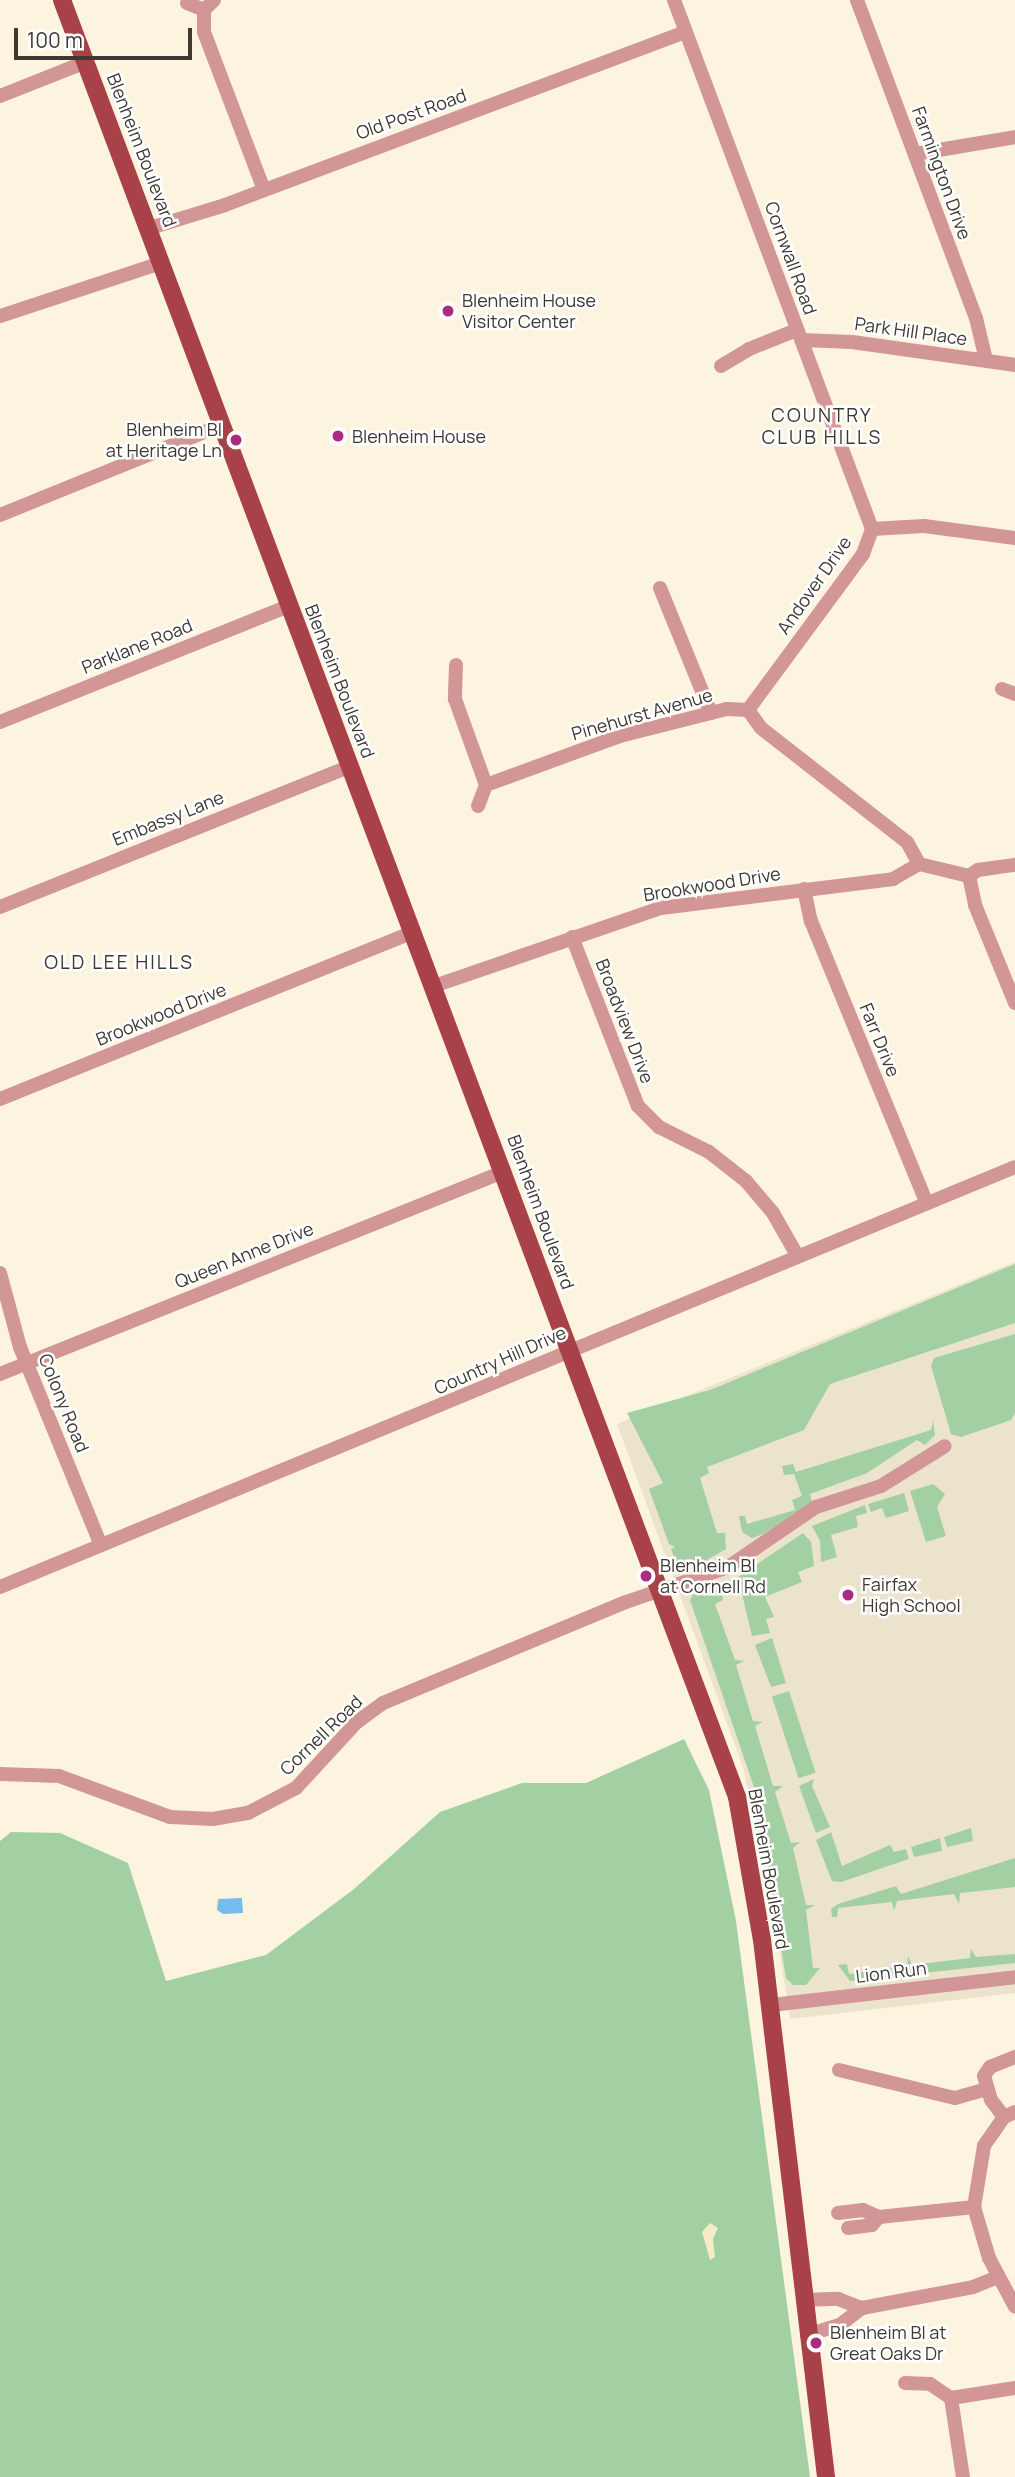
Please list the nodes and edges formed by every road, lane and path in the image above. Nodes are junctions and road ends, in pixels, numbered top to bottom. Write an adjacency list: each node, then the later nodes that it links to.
1 (62, 0): 7 (main road, Blenheim Boulevard)
2 (674, 0): 6 (street, Cornwall Road)
3 (857, 0): 10 (street, Farmington Drive)
4 (187, 3): 5 (street)
5 (209, 5): 11 (street)
6 (685, 32): 11 (street, Old Post Road); 15 (street, Cornwall Road)
7 (86, 62): 8 (street); 12 (main road, Blenheim Boulevard)
8 (0, 96)
9 (1015, 137): 10 (street)
10 (915, 154): 16 (street, Farmington Drive)
11 (264, 190): 12 (street, Old Post Road)
12 (149, 228): 13 (main road, Blenheim Boulevard)
13 (161, 263): 14 (street); 19 (main road, Blenheim Boulevard)
14 (0, 316)
15 (800, 335): 16 (street, Park Hill Place); 18 (street, Park Hill Place); 21 (street, Cornwall Road)
16 (986, 360): 17 (street, Park Hill Place)
17 (1015, 365)
18 (721, 366)
19 (222, 425): 20 (street); 24 (main road, Blenheim Boulevard)
20 (0, 515)
21 (872, 529): 22 (street, Andover Drive); 26 (street, Andover Drive)
22 (1015, 538)
23 (660, 588): 27 (street)
24 (289, 606): 28 (street, Parklane Road); 29 (main road, Blenheim Boulevard)
25 (456, 665): 30 (street)
26 (748, 710): 27 (street, Pinehurst Avenue); 32 (street)
27 (711, 713): 30 (street, Pinehurst Avenue)
28 (0, 722)
29 (350, 765): 36 (street, Embassy Lane); 37 (main road, Blenheim Boulevard)
30 (486, 785): 31 (street)
31 (478, 806)
32 (919, 864): 34 (street); 35 (street, Brookwood Drive)
33 (1015, 865): 34 (street)
34 (969, 876): 40 (street)
35 (804, 889): 38 (street, Brookwood Drive); 44 (street, Farr Drive)
36 (0, 907)
37 (414, 932): 39 (main road, Blenheim Boulevard); 41 (street, Brookwood Drive)
38 (572, 937): 39 (street, Brookwood Drive); 45 (street, Broadview Drive)
39 (434, 986): 43 (main road, Blenheim Boulevard)
40 (1015, 1003)
41 (0, 1099)
42 (1015, 1167): 44 (street, Country Hill Drive)
43 (503, 1172): 47 (main road, Blenheim Boulevard); 48 (street, Queen Anne Drive)
44 (926, 1202): 45 (street, Country Hill Drive)
45 (797, 1255): 47 (street, Country Hill Drive)
46 (0, 1273): 48 (street, Colony Road)
47 (570, 1350): 51 (street, Country Hill Drive); 53 (main road, Blenheim Boulevard)
48 (27, 1364): 49 (street, Queen Anne Drive); 51 (street, Colony Road)
49 (0, 1374)
50 (945, 1446): 53 (street, Cornell Road)
51 (101, 1545): 52 (street, Country Hill Drive)
52 (0, 1587)
53 (660, 1590): 54 (street, Cornell Road); 56 (main road, Blenheim Boulevard)
54 (0, 1774)
55 (1015, 1977): 56 (street, Lion Run)
56 (771, 2004): 66 (main road, Blenheim Boulevard)
57 (1015, 2057): 59 (street)
58 (839, 2070): 59 (street)
59 (987, 2090): 60 (street)
60 (1009, 2115): 61 (street)
61 (975, 2207): 63 (street); 65 (street)
62 (838, 2213): 63 (street)
63 (879, 2217): 64 (street)
64 (848, 2228)
65 (998, 2277): 67 (street); 68 (street)
66 (803, 2300): 68 (street); 69 (main road, Blenheim Boulevard)
67 (1015, 2307)
68 (862, 2308): 69 (street)
69 (807, 2335): 73 (main road, Blenheim Boulevard)
70 (905, 2383): 72 (street)
71 (1015, 2388): 72 (street)
72 (951, 2398): 74 (street)
73 (826, 2477)
74 (963, 2477)

